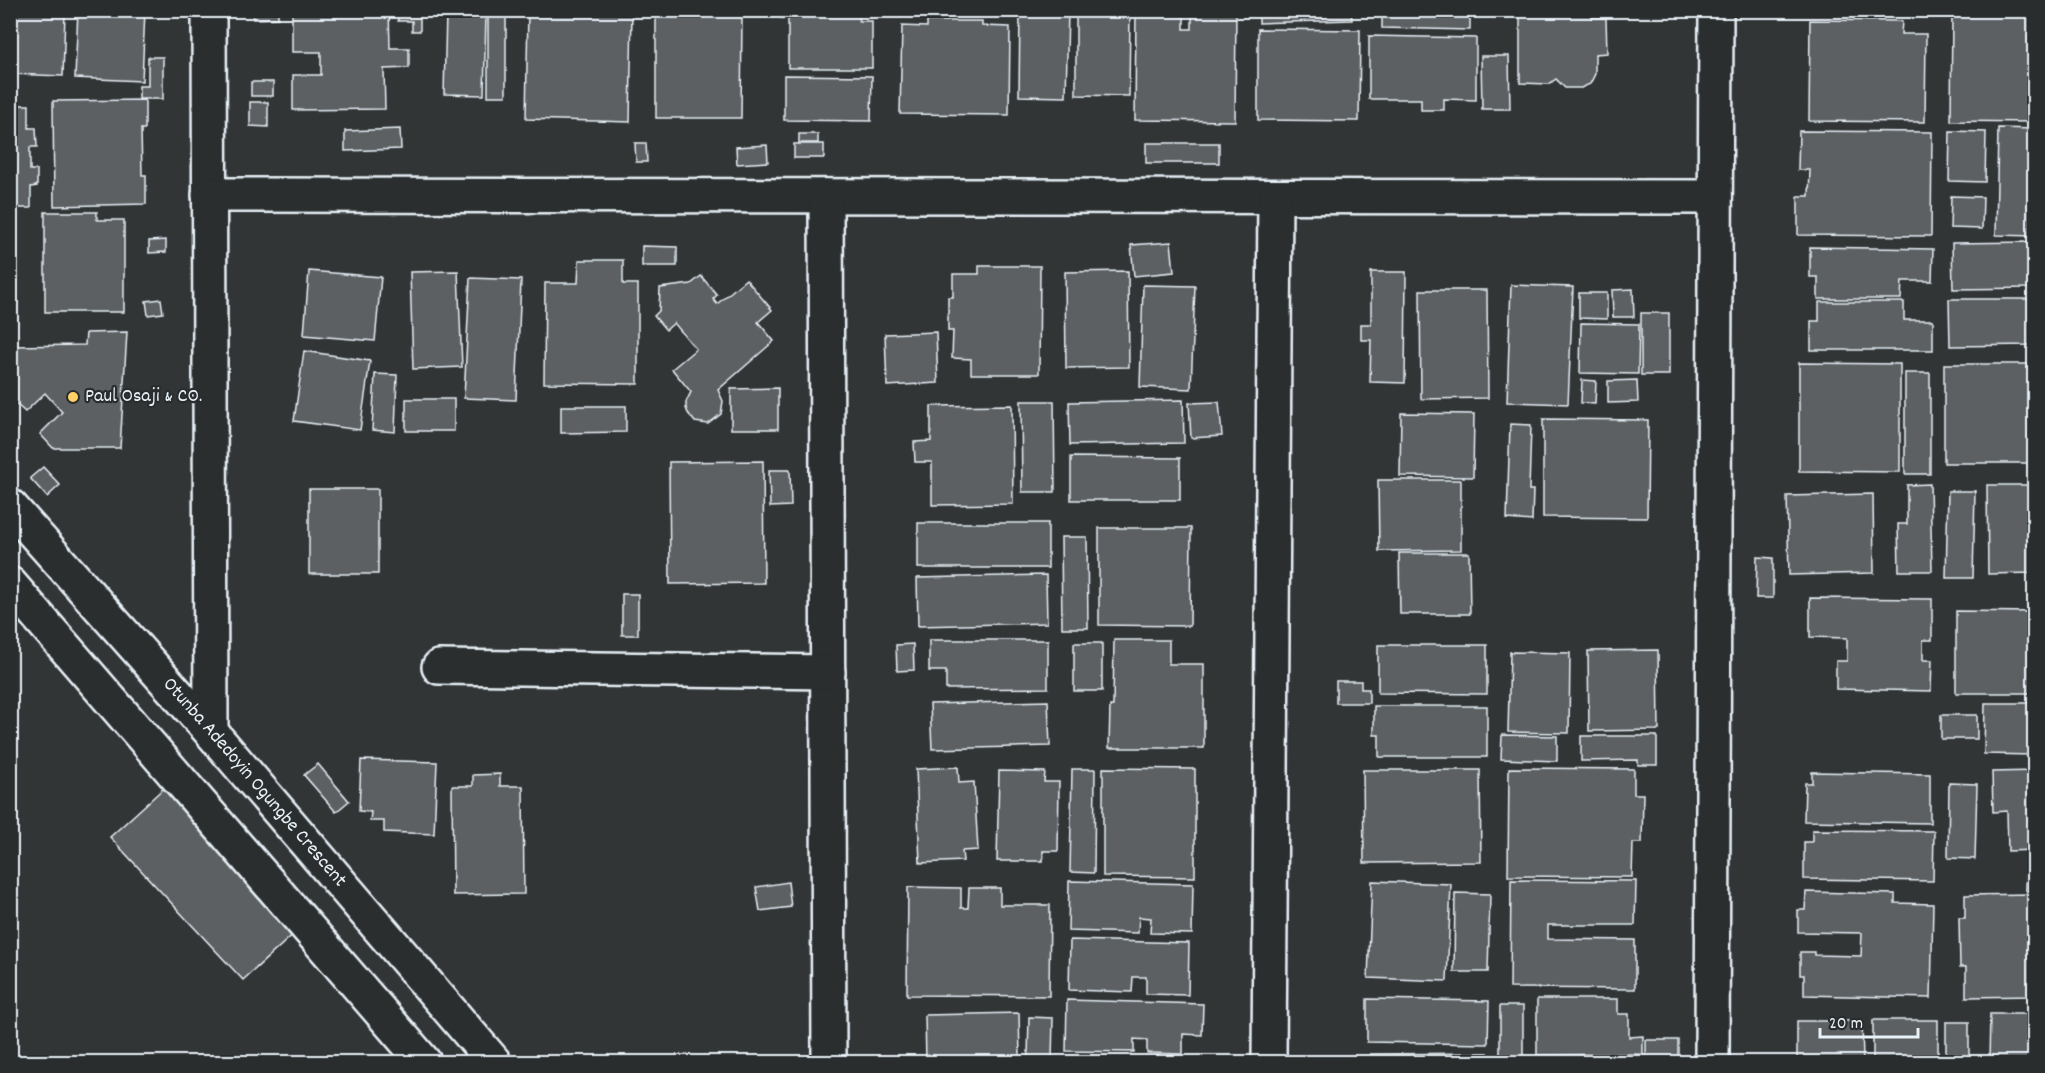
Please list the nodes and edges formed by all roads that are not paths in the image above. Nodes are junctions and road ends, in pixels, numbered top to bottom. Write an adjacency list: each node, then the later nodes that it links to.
1 (209, 10): 3 (street)
2 (1716, 10): 6 (street)
3 (209, 195): 4 (street); 11 (street)
4 (826, 196): 5 (street); 10 (street)
5 (1275, 197): 6 (street); 15 (street)
6 (1715, 197): 16 (street)
7 (10, 506): 11 (street, Otunba Adedoyin Ogungbe Crescent)
8 (10, 584): 12 (street)
9 (439, 667): 10 (street)
10 (828, 672): 14 (street)
11 (211, 732): 13 (street, Otunba Adedoyin Ogungbe Crescent)
12 (424, 1062)
13 (494, 1062)
14 (829, 1062)
15 (1269, 1062)
16 (1712, 1062)

